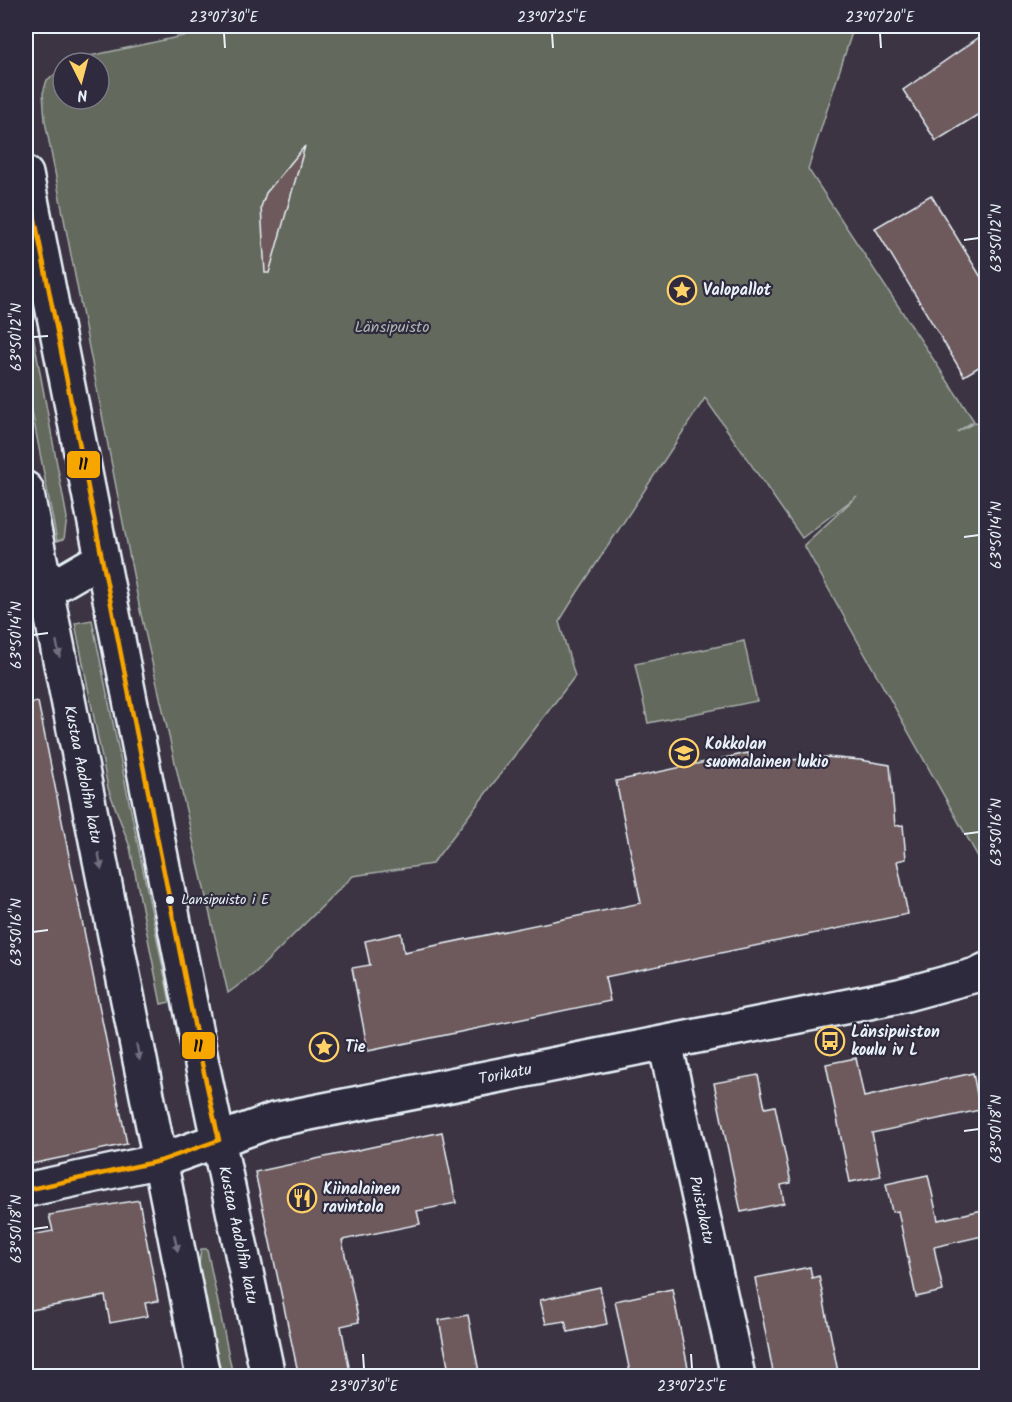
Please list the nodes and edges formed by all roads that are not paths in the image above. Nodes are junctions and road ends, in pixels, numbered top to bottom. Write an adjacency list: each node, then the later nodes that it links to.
1 (26, 174): 3 (main road, Kustaa Aadolfin katu)
2 (26, 489): 4 (main road, Kustaa Aadolfin katu)
3 (101, 559): 4 (main road); 7 (main road, Kustaa Aadolfin katu)
4 (36, 594): 8 (main road, Kustaa Aadolfin katu, one-way to 8)
5 (987, 970): 6 (main road, Torikatu)
6 (664, 1043): 7 (main road, Torikatu); 12 (main road, Puistokatu)
7 (219, 1140): 8 (main road, Torikatu); 11 (main road, Kustaa Aadolfin katu)
8 (160, 1161): 9 (main road, Torikatu); 10 (main road, Kustaa Aadolfin katu, one-way to 10)
9 (26, 1190)
10 (203, 1377)
11 (268, 1377)
12 (738, 1377)

